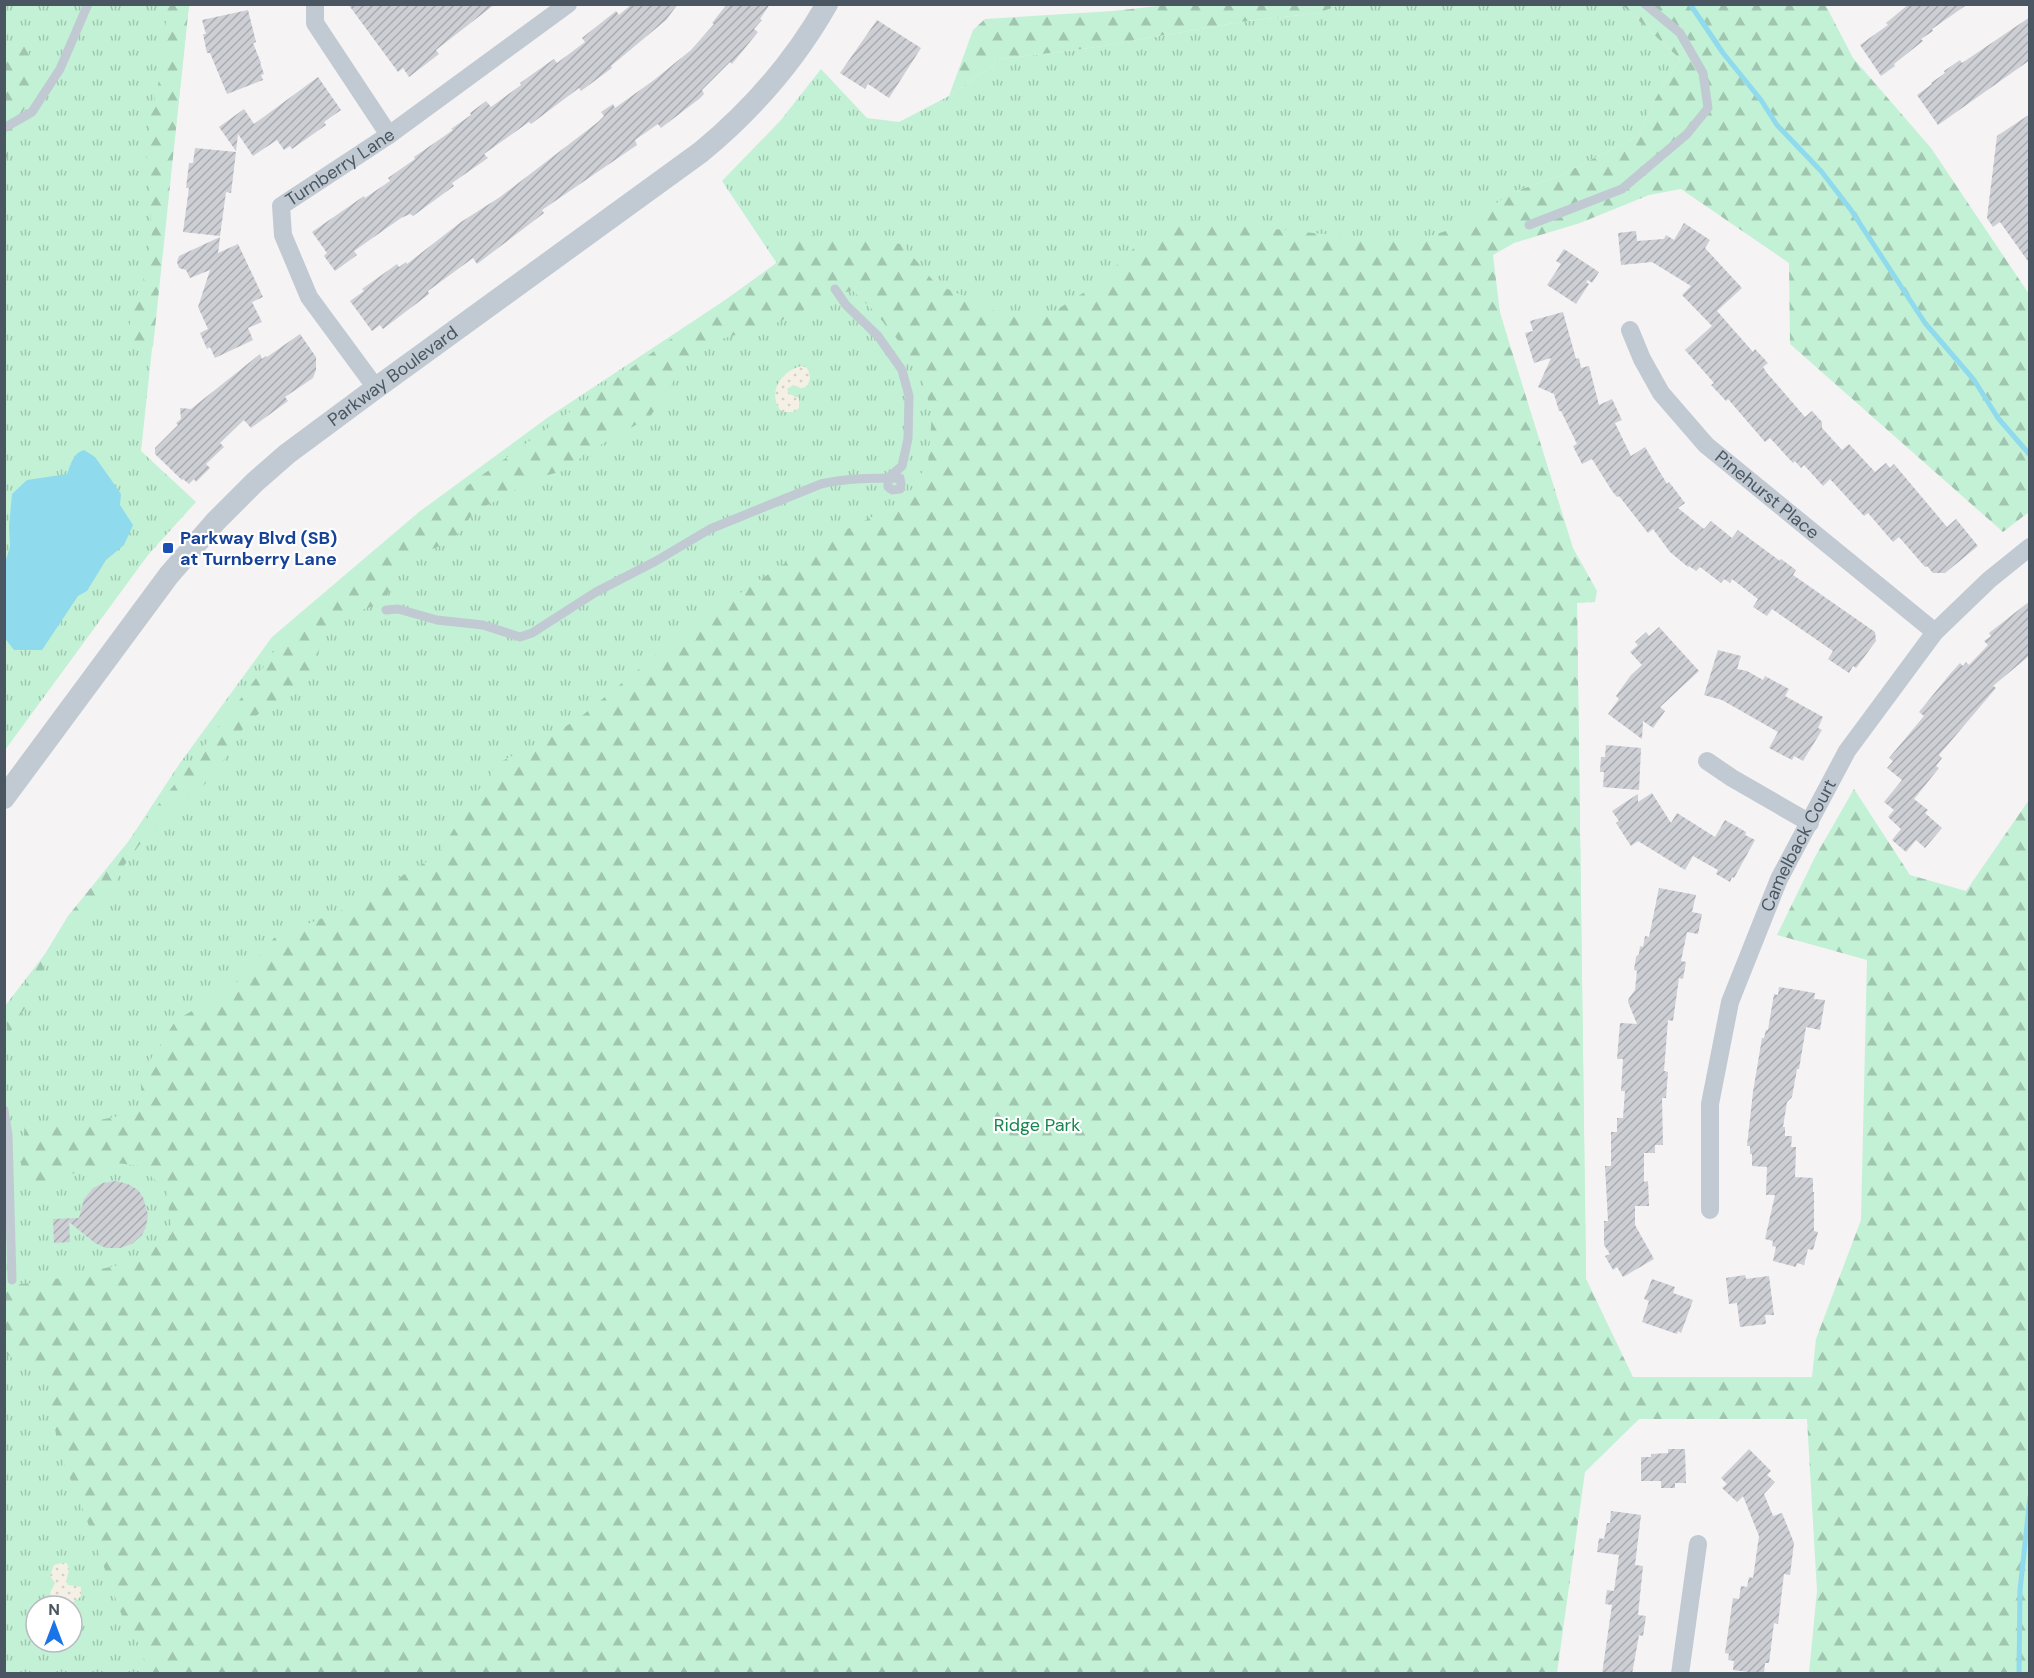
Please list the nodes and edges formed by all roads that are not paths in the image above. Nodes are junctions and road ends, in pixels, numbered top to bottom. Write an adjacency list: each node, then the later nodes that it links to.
1 (88, 4): 6 (lane)
2 (315, 4): 7 (street)
3 (568, 4): 7 (street, Turnberry Lane)
4 (826, 4): 11 (street, Parkway Boulevard)
5 (1645, 4): 8 (lane)
6 (4, 128)
7 (389, 135): 11 (street, Turnberry Lane)
8 (1529, 225)
9 (835, 289): 12 (lane)
10 (1630, 330): 16 (street, Pinehurst Place)
11 (376, 388): 18 (street, Parkway Boulevard)
12 (902, 466): 13 (lane); 13 (lane)
13 (888, 478): 15 (lane)
14 (2030, 547): 16 (street, Camelback Court)
15 (386, 610)
16 (1935, 632): 19 (street, Camelback Court)
17 (1707, 761): 19 (street)
18 (4, 798)
19 (1810, 823): 21 (street, Camelback Court)
20 (4, 1110): 22 (lane)
21 (1710, 1210)
22 (12, 1280)
23 (1698, 1544): 24 (street)
24 (1680, 1674)

